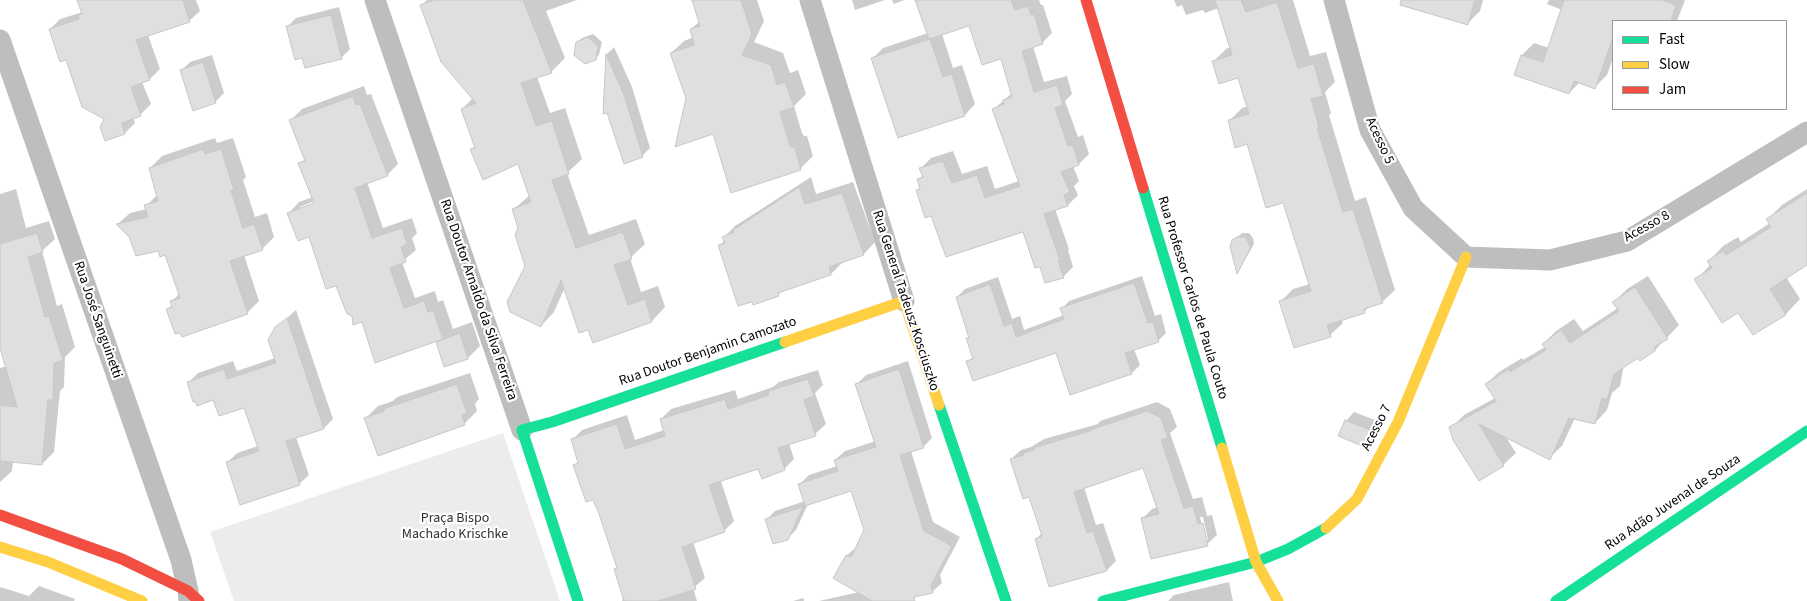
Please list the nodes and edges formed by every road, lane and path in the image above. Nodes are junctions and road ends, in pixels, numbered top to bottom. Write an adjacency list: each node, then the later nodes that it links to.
1 (376, 0): 9 (street, Rua Doutor Arnaldo da Silva Ferreira)
2 (810, 0): 8 (street, Rua General Tadeusz Kosciuszko)
3 (1086, 0): 13 (street, Rua Professor Carlos de Paula Couto)
4 (1334, 0): 7 (street, Acesso 5)
5 (0, 40): 16 (street, Rua José Sanguinetti)
6 (1807, 132): 7 (street, Acesso 8)
7 (1466, 257): 13 (street, Acesso 7)
8 (904, 301): 9 (street, Rua Doutor Benjamin Camozato); 18 (street, Rua General Tadeusz Kosciuszko)
9 (522, 430): 17 (street, Rua Doutor Arnaldo da Silva Ferreira)
10 (1807, 431): 21 (street, Rua Adão Juvenal de Souza)
11 (0, 515): 14 (street)
12 (0, 547): 15 (street)
13 (1256, 562): 19 (street, Acesso 7); 20 (street, Rua Professor Carlos de Paula Couto)
14 (151, 573): 15 (street); 16 (street)
15 (140, 593)
16 (192, 598)
17 (578, 601)
18 (1006, 601)
19 (1103, 601)
20 (1278, 601)
21 (1556, 601)

